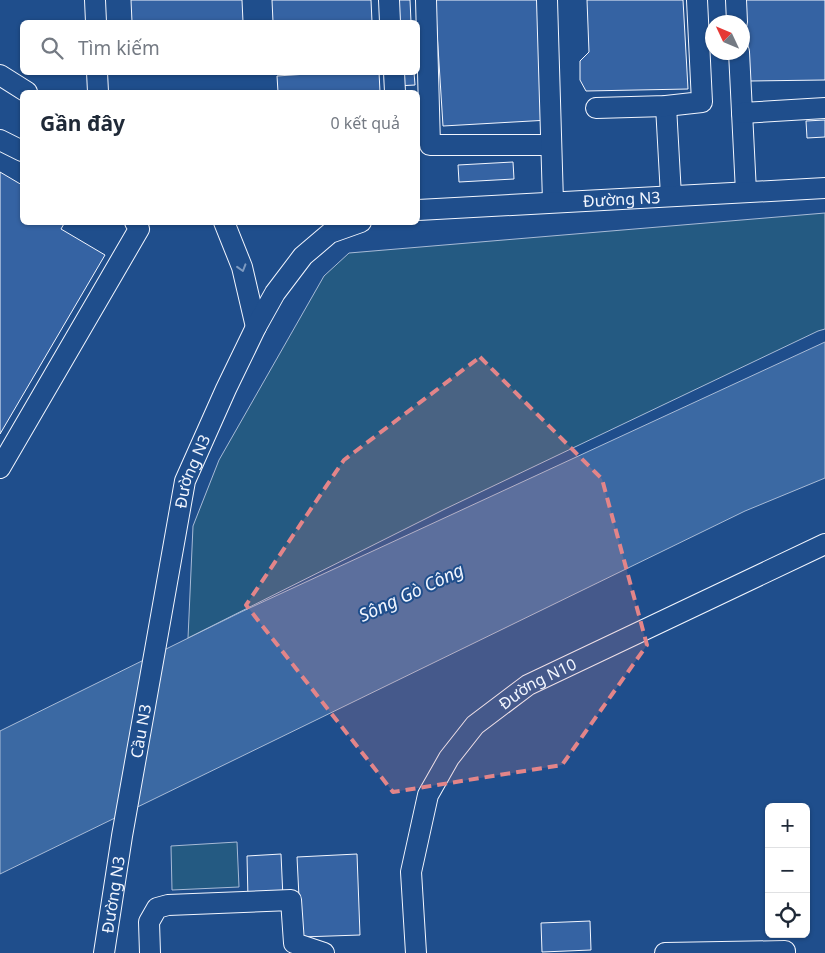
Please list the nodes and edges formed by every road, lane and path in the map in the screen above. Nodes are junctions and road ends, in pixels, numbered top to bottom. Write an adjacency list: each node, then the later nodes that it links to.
1 (95, 0): 8 (street)
2 (389, 0): 9 (street)
3 (426, 0): 22 (street)
4 (547, 0): 22 (street)
5 (697, 0): 17 (street)
6 (736, 0): 7 (street)
7 (737, 15)
8 (96, 20)
9 (390, 20)
10 (739, 60): 20 (street)
11 (97, 75): 15 (street)
12 (394, 75): 16 (street)
13 (2, 81): 14 (street)
14 (22, 90)
15 (98, 90)
16 (395, 90)
17 (666, 106): 18 (street); 26 (street)
18 (596, 108)
19 (825, 108): 20 (street)
20 (742, 113): 25 (street)
21 (0, 140): 23 (street)
22 (551, 145): 27 (street)
23 (20, 150)
24 (825, 188): 25 (street, Đường N3)
25 (746, 192): 26 (street, Đường N3)
26 (671, 196): 27 (street, Đường N3)
27 (553, 202): 28 (street, Đường N3)
28 (420, 210)
29 (137, 225): 33 (street)
30 (225, 225): 32 (street, one-way to 32)
31 (353, 225): 32 (street, Đường N3)
32 (256, 327): 35 (street, Đường N3)
33 (0, 468)
34 (825, 544): 40 (street, Đường N10)
35 (159, 627): 36 (street, Cầu N3)
36 (122, 836): 37 (street, Đường N3)
37 (104, 953)
38 (150, 953): 39 (street)
39 (324, 953)
40 (416, 953)
41 (665, 953): 42 (street)
42 (784, 953)

